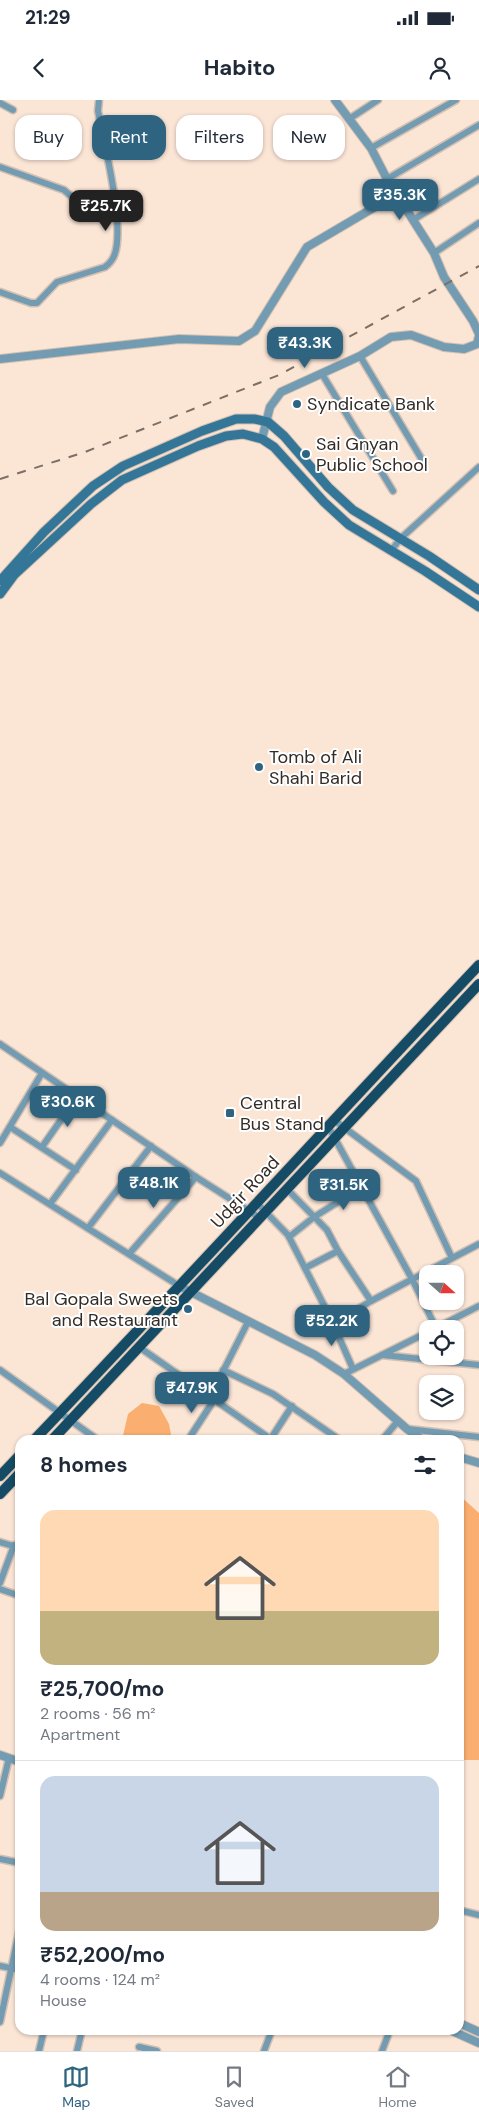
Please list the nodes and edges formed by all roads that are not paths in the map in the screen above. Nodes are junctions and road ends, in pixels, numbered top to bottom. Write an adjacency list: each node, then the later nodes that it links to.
1 (99, 100): 14 (street)
2 (335, 100): 7 (street)
3 (378, 100): 7 (street)
4 (456, 100): 9 (street)
5 (0, 103): 6 (street)
6 (13, 110)
7 (349, 119): 9 (street)
8 (479, 125): 11 (street)
9 (371, 148): 11 (street)
10 (0, 167): 14 (street)
11 (387, 179): 13 (street)
12 (479, 179): 15 (street)
13 (396, 194): 15 (street); 21 (street)
14 (117, 219): 18 (street)
15 (413, 220): 17 (street)
16 (479, 223): 17 (street)
17 (434, 253): 19 (street)
18 (0, 292)
19 (479, 335): 20 (street)
20 (360, 356): 22 (street); 25 (street)
21 (0, 359)
22 (322, 374): 23 (street); 27 (street)
23 (268, 422): 24 (street); 28 (main road); 30 (main road)
24 (262, 439): 29 (main road); 32 (main road)
25 (424, 463)
26 (479, 467): 28 (street)
27 (393, 491)
28 (400, 540): 29 (street); 31 (main road)
29 (391, 551): 33 (main road)
30 (0, 580)
31 (479, 590)
32 (0, 594)
33 (479, 607)
34 (479, 965): 40 (highway, Udgir Road)
35 (479, 984): 42 (highway, Udgir Road)
36 (0, 1044): 37 (street)
37 (42, 1073): 38 (street); 41 (street)
38 (77, 1097): 39 (street); 46 (street)
39 (112, 1120): 45 (street); 47 (street)
40 (331, 1123): 42 (street); 43 (street); 52 (highway, Udgir Road)
41 (10, 1127): 44 (street); 46 (street)
42 (344, 1127): 43 (highway, Udgir Road); 62 (street)
43 (335, 1137): 50 (street); 51 (highway, Udgir Road)
44 (0, 1143)
45 (151, 1146): 49 (street); 57 (street)
46 (42, 1147): 47 (street)
47 (76, 1170): 53 (street)
48 (0, 1172): 53 (street)
49 (196, 1177): 54 (street); 61 (street)
50 (362, 1187): 56 (street); 64 (street)
51 (287, 1188): 55 (highway, Udgir Road); 56 (street)
52 (257, 1202): 54 (highway, Udgir Road); 55 (street)
53 (50, 1204): 57 (street)
54 (250, 1212): 55 (street); 65 (highway, Udgir Road)
55 (263, 1215): 58 (street); 66 (highway, Udgir Road)
56 (314, 1217): 58 (street); 60 (street)
57 (88, 1228): 61 (street)
58 (289, 1237): 63 (street)
59 (479, 1244): 62 (street)
60 (338, 1251): 63 (street); 67 (street)
61 (129, 1254): 65 (street)
62 (452, 1258): 64 (street)
63 (305, 1268): 69 (street)
64 (412, 1279): 67 (street); 70 (street)
65 (181, 1287): 66 (street); 83 (highway, Udgir Road)
66 (191, 1292): 72 (street); 74 (highway, Udgir Road)
67 (371, 1301): 69 (street)
68 (479, 1306): 71 (street)
69 (330, 1317): 77 (street)
70 (431, 1320)
71 (451, 1320)
72 (248, 1322): 79 (street); 80 (street)
73 (419, 1336): 75 (street)
74 (139, 1348): 81 (street); 84 (highway, Udgir Road)
75 (382, 1355): 76 (street); 77 (street)
76 (479, 1365)
77 (353, 1369): 80 (street)
78 (0, 1370): 83 (street)
79 (224, 1370): 81 (street); 82 (street)
80 (344, 1374): 85 (street)
81 (212, 1399): 90 (street); 91 (street)
82 (292, 1406): 92 (street); 93 (street)
83 (61, 1412): 84 (street); 87 (highway, Udgir Road)
84 (71, 1420): 88 (highway, Udgir Road); 89 (street)
85 (398, 1421): 86 (street); 94 (street)
86 (407, 1429): 95 (street); 96 (street)
87 (39, 1435)
88 (57, 1435)
89 (91, 1435)
90 (191, 1435)
91 (264, 1435)
92 (274, 1435)
93 (333, 1435)
94 (386, 1435)
95 (416, 1435)
96 (461, 1435)
97 (464, 1435): 98 (street)
98 (479, 1437)
99 (464, 1458): 101 (street)
100 (15, 1460): 102 (highway)
101 (479, 1463)
102 (0, 1476)
103 (15, 1478): 104 (highway)
104 (0, 1494)
105 (0, 1542): 106 (street)
106 (15, 1546)
107 (15, 1550): 108 (street)
108 (0, 1582)
109 (0, 1589): 110 (street)
110 (15, 1594)
111 (0, 1755): 112 (street)
112 (9, 1758): 113 (street); 114 (street)
113 (15, 1760)
114 (0, 1796)
115 (0, 1859): 116 (street)
116 (15, 1863)
117 (464, 1911): 118 (street)
118 (479, 1915)
119 (15, 1953): 121 (street)
120 (0, 1966): 121 (street)
121 (12, 1968): 122 (street); 123 (street)
122 (15, 1969)
123 (0, 2022)
124 (464, 2025): 125 (street)
125 (479, 2032)
126 (43, 2035): 133 (street)
127 (81, 2035): 134 (street)
128 (270, 2035): 136 (street)
129 (388, 2035): 137 (street)
130 (461, 2035): 131 (street)
131 (479, 2043)
132 (139, 2047): 135 (street)
133 (39, 2051)
134 (77, 2051)
135 (158, 2051)
136 (264, 2051)
137 (382, 2051)

